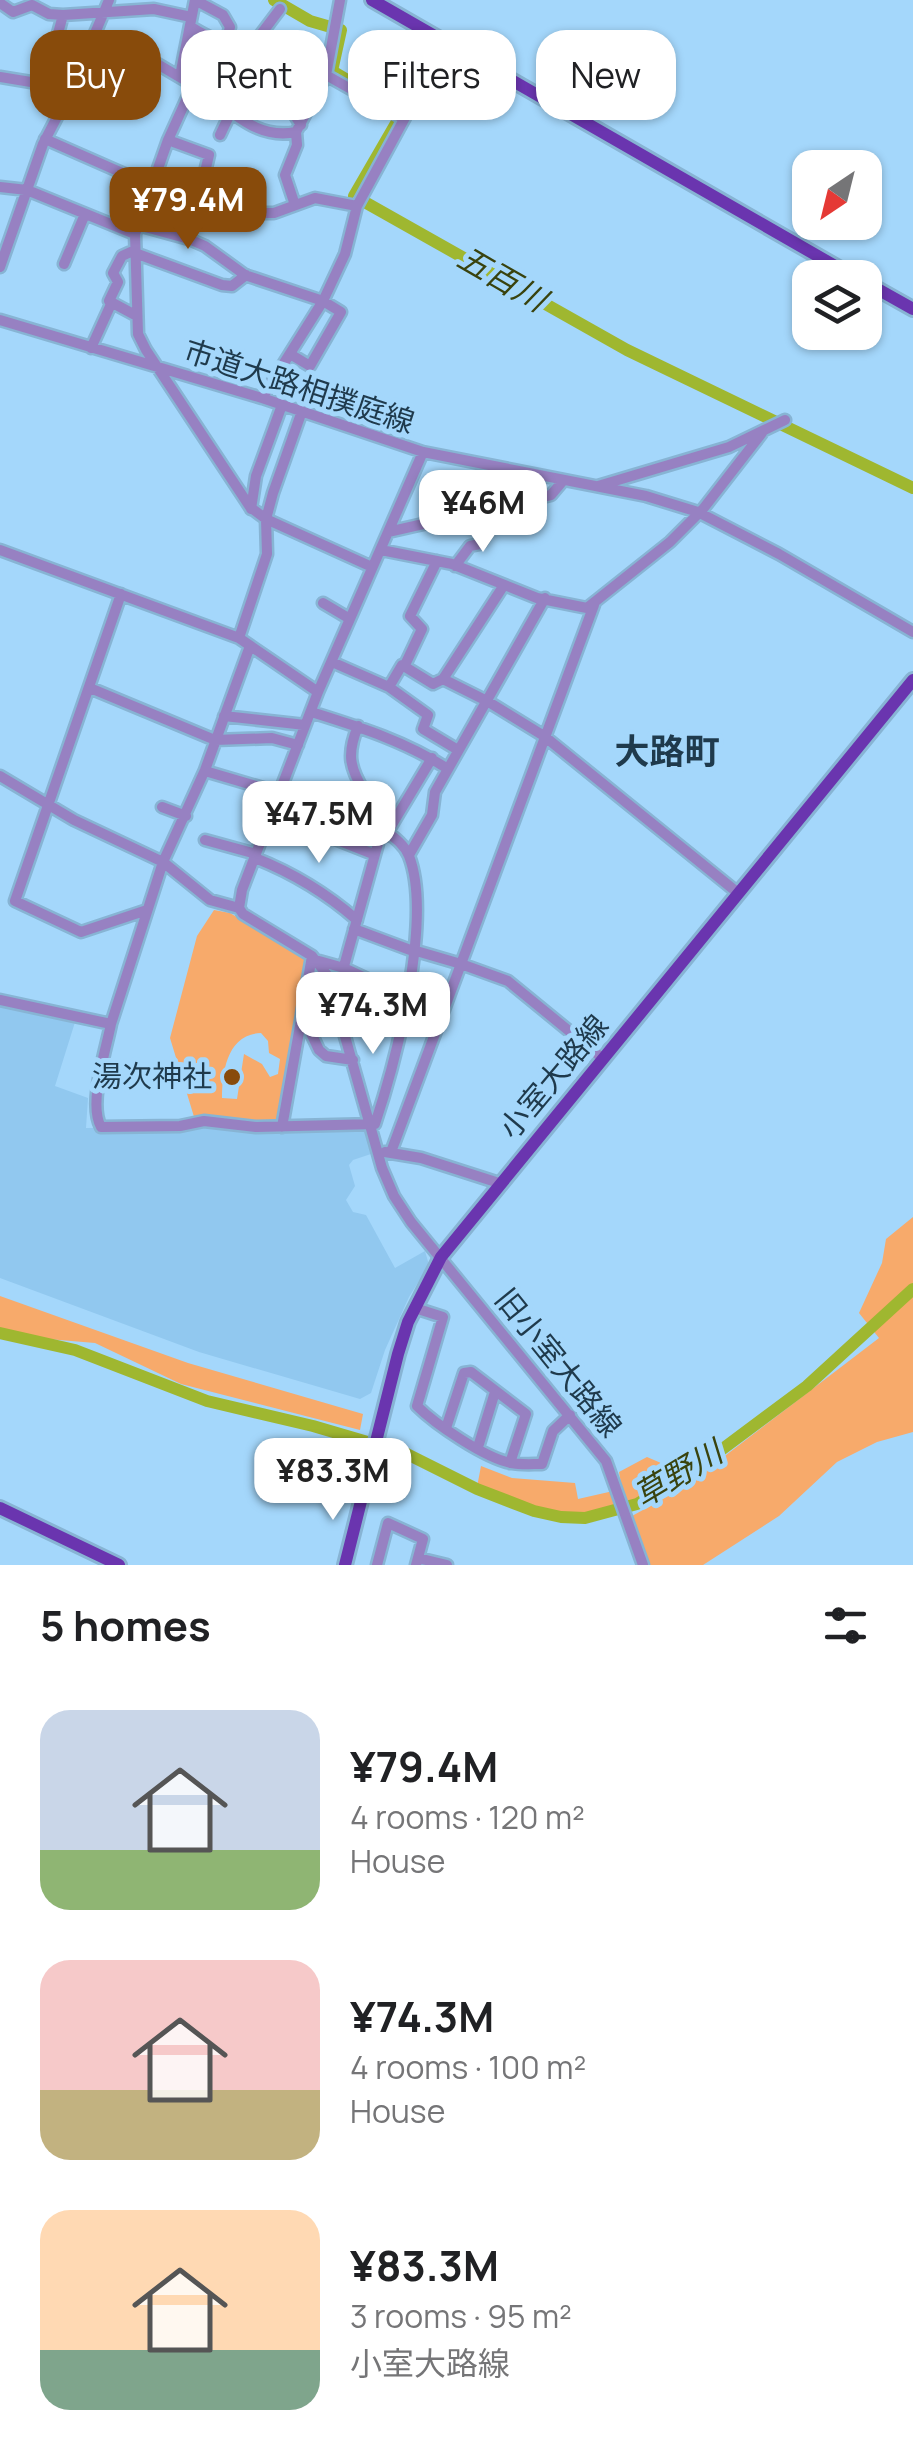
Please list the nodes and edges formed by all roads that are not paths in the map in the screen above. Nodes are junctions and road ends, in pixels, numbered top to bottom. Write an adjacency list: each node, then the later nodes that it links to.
1 (94, 0): 9 (street)
2 (108, 0): 8 (street)
3 (340, 0): 18 (street)
4 (372, 0): 17 (main road)
5 (33, 2): 6 (street); 10 (street)
6 (0, 3)
7 (280, 9): 16 (street)
8 (103, 13): 9 (street); 11 (street); 13 (street)
9 (90, 14): 10 (street)
10 (63, 15): 12 (street)
11 (191, 21): 14 (street); 15 (street); 21 (street)
12 (59, 30)
13 (96, 30)
14 (199, 30)
15 (229, 30)
16 (264, 30)
17 (425, 30)
18 (328, 64)
19 (161, 66): 21 (street)
20 (0, 76): 22 (street)
21 (180, 76)
22 (30, 82)
23 (516, 82): 45 (main road)
24 (181, 111): 34 (street)
25 (55, 120): 33 (street)
26 (228, 120): 32 (street)
27 (244, 120): 31 (street)
28 (293, 120): 31 (street)
29 (302, 120): 31 (street)
30 (403, 120): 39 (street)
31 (298, 129): 40 (street)
32 (220, 135)
33 (45, 139): 35 (street); 38 (street)
34 (168, 140): 35 (street); 37 (street)
35 (152, 186): 42 (street)
36 (0, 187): 38 (street)
37 (202, 188): 40 (street); 43 (street)
38 (27, 190): 41 (street); 47 (street)
39 (359, 202): 40 (street); 50 (street)
40 (295, 205)
41 (86, 214): 42 (street); 46 (street)
42 (136, 230): 43 (street); 44 (street)
43 (189, 239): 48 (street)
44 (135, 252): 48 (street); 51 (street); 53 (street)
45 (825, 260)
46 (64, 264)
47 (0, 267)
48 (246, 275): 50 (street)
49 (882, 291): 52 (main road)
50 (323, 301): 56 (street); 56 (street)
51 (112, 302): 53 (street); 55 (street)
52 (913, 308)
53 (137, 316): 57 (street)
54 (0, 320): 55 (street, 市道大路相撲庭線)
55 (91, 348): 57 (street, 市道大路相撲庭線)
56 (290, 354): 58 (street)
57 (160, 369): 58 (street, 市道大路相撲庭線); 67 (street)
58 (262, 398): 59 (street, 市道大路相撲庭線)
59 (282, 405): 60 (street, 市道大路相撲庭線); 67 (street)
60 (302, 411): 63 (street, 市道大路相撲庭線); 69 (street)
61 (780, 423): 62 (street)
62 (762, 433): 65 (street); 68 (street)
63 (423, 452): 64 (street, 市道大路相撲庭線); 70 (street)
64 (562, 482): 65 (street, 市道大路相撲庭線); 66 (street)
65 (597, 486): 68 (street, 市道大路相撲庭線)
66 (506, 505): 70 (street); 74 (street)
67 (251, 509): 69 (street)
68 (698, 512): 80 (street); 82 (street, 市道大路相撲庭線)
69 (266, 519): 75 (street); 83 (street)
70 (388, 532): 72 (street)
71 (0, 550): 77 (street)
72 (381, 550): 73 (street); 75 (street)
73 (437, 561): 74 (street); 86 (street)
74 (454, 566): 76 (street)
75 (372, 567): 81 (street)
76 (504, 585): 78 (street); 87 (street)
77 (121, 594): 83 (street); 89 (street)
78 (545, 598): 80 (street); 92 (street)
79 (323, 603): 81 (street)
80 (594, 604): 97 (street)
81 (350, 619): 85 (street)
82 (913, 632)
83 (239, 638): 84 (street)
84 (250, 646): 91 (street); 94 (street)
85 (332, 662): 90 (street); 91 (street)
86 (404, 667): 87 (street); 90 (street)
87 (443, 679): 92 (street)
88 (913, 680): 117 (main road, 小室大路線)
89 (90, 688): 98 (street); 107 (street)
90 (389, 688): 100 (street)
91 (318, 692): 93 (street)
92 (487, 701): 97 (street); 100 (street)
93 (311, 712): 95 (street); 96 (street)
94 (224, 716): 95 (street); 98 (street)
95 (306, 725): 99 (street)
96 (358, 726): 101 (street); 111 (street)
97 (544, 736): 117 (street); 123 (street)
98 (215, 740): 99 (street); 103 (street)
99 (298, 744): 105 (street)
100 (458, 750): 102 (street)
101 (432, 758): 102 (street); 111 (street)
102 (448, 768): 114 (street)
103 (204, 772): 105 (street); 110 (street)
104 (0, 776): 107 (street)
105 (281, 791): 106 (street); 109 (street)
106 (330, 802)
107 (49, 804): 116 (street); 119 (street)
108 (162, 807): 110 (street)
109 (272, 814): 113 (street); 115 (street)
110 (186, 816): 116 (street)
111 (387, 833): 113 (street); 114 (street)
112 (205, 840): 115 (street)
113 (374, 854): 120 (street)
114 (409, 854): 121 (street)
115 (255, 856): 118 (street); 120 (street)
116 (163, 862): 118 (street); 119 (street)
117 (738, 893): 130 (main road, 小室大路線)
118 (240, 908): 122 (street)
119 (146, 910): 129 (street)
120 (356, 924): 121 (street); 124 (street)
121 (413, 950): 123 (street); 126 (street)
122 (315, 958): 124 (street); 125 (street, 旧小室大路線); 128 (street)
123 (461, 964): 130 (street); 134 (street)
124 (344, 968): 125 (street); 126 (street)
125 (336, 996): 131 (street, 旧小室大路線)
126 (406, 998): 132 (street)
127 (0, 1000): 129 (street)
128 (302, 1014): 131 (street); 133 (street)
129 (112, 1024): 133 (street)
130 (602, 1058): 135 (main road, 小室大路線)
131 (353, 1060): 132 (street, 旧小室大路線)
132 (371, 1126): 133 (street); 134 (street, 旧小室大路線)
133 (282, 1127)
134 (385, 1152): 135 (street); 136 (street, 旧小室大路線)
135 (499, 1183): 136 (main road, 小室大路線)
136 (441, 1256): 137 (main road, 小室大路線); 139 (street, 旧小室大路線)
137 (415, 1308): 140 (street); 146 (main road, 小室大路線)
138 (494, 1392): 140 (street); 141 (street); 142 (street)
139 (570, 1415): 142 (street); 149 (street, 旧小室大路線)
140 (446, 1428): 141 (street)
141 (478, 1447): 142 (street)
142 (510, 1463)
143 (0, 1508): 145 (main road)
144 (417, 1561): 147 (street); 148 (street)
145 (119, 1565)
146 (345, 1565)
147 (376, 1565)
148 (447, 1565)
149 (643, 1565)

